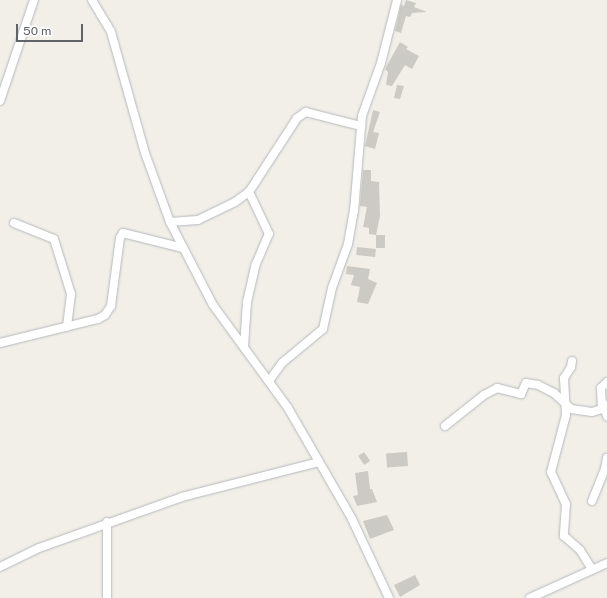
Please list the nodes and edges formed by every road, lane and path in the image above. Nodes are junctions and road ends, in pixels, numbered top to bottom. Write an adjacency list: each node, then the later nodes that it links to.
1 (34, 0): 4 (street)
2 (92, 0): 7 (street)
3 (397, 0): 5 (street)
4 (0, 101)
5 (361, 126): 6 (street); 14 (street)
6 (249, 192): 7 (street); 12 (street)
7 (170, 222): 9 (street)
8 (14, 223): 10 (street)
9 (183, 248): 10 (street); 12 (street)
10 (67, 327): 11 (street)
11 (0, 343)
12 (244, 347): 14 (street)
13 (572, 360): 17 (street)
14 (269, 381): 21 (street)
15 (607, 382): 16 (street)
16 (603, 400): 17 (street); 18 (street)
17 (566, 403): 19 (street); 26 (street)
18 (607, 416)
19 (445, 426)
20 (607, 458): 22 (street)
21 (319, 462): 23 (street); 28 (street)
22 (592, 501)
23 (107, 522): 25 (street); 27 (street)
24 (607, 563): 26 (street)
25 (0, 568)
26 (592, 569): 29 (street)
27 (107, 598)
28 (389, 598)
29 (530, 598)

